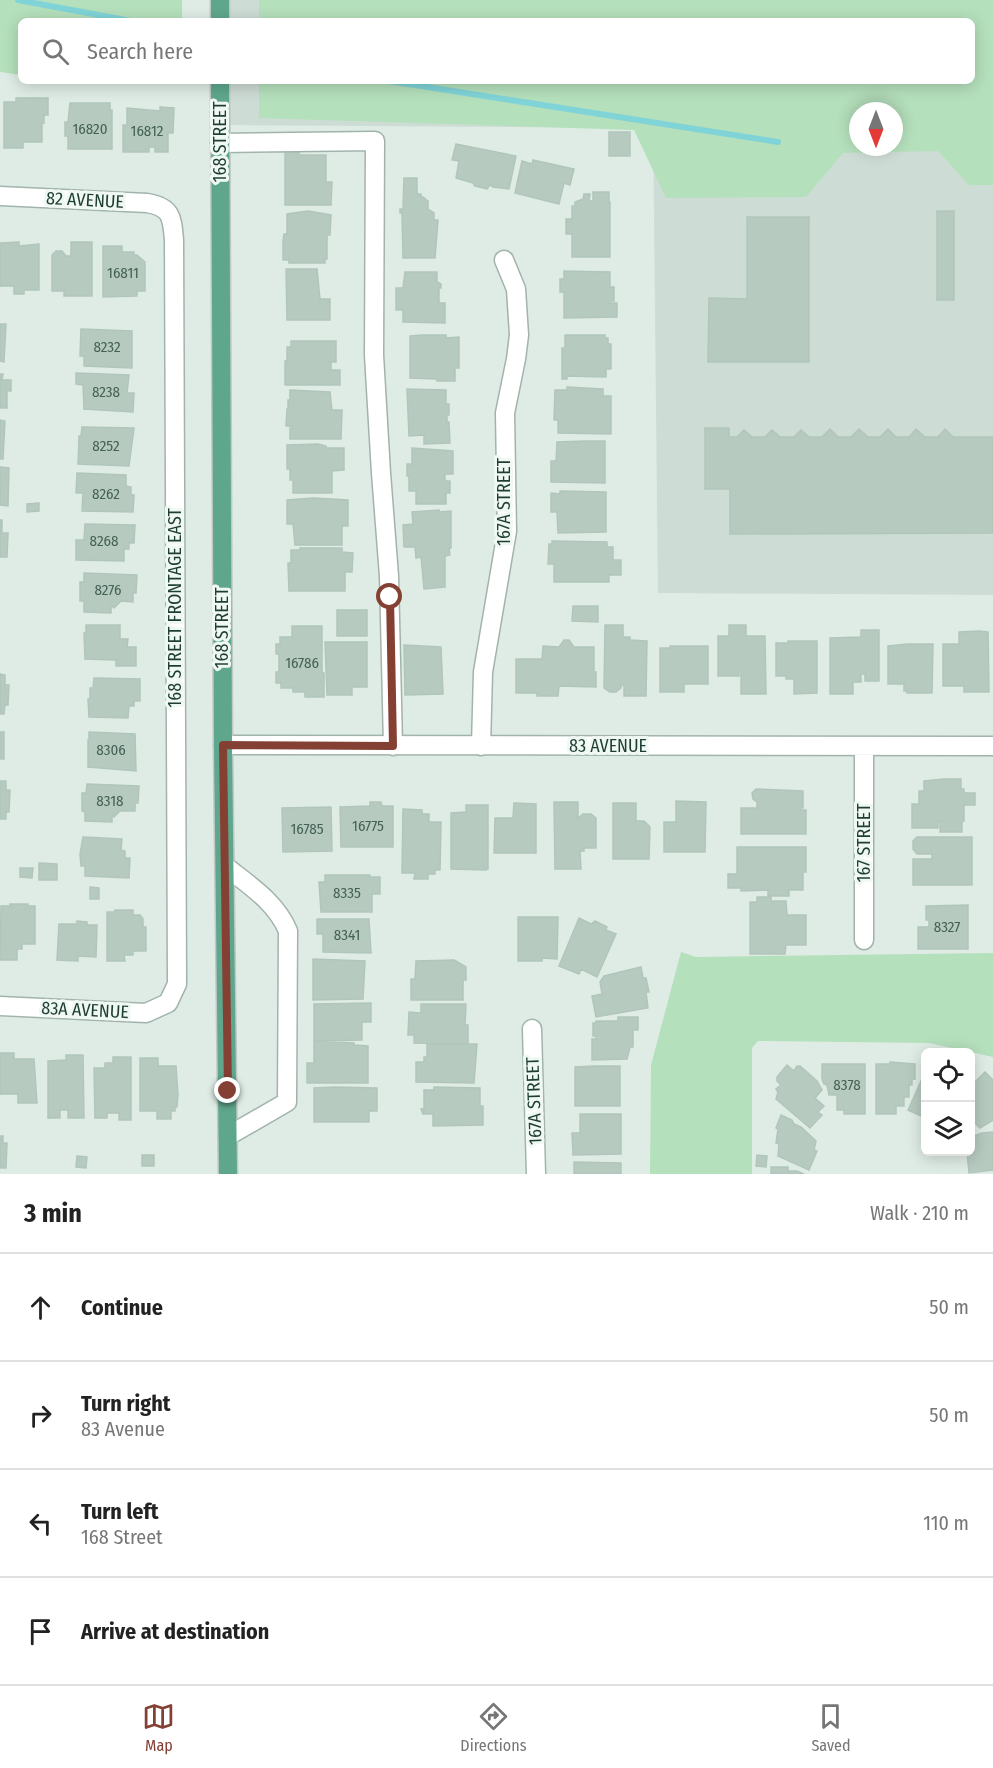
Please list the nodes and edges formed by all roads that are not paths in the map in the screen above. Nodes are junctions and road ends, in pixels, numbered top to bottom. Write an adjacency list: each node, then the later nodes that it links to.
1 (220, 0): 2 (main road)
2 (220, 18)
3 (220, 84): 4 (main road, 168 STREET)
4 (220, 143): 8 (main road, 168 STREET); 9 (street)
5 (0, 196): 6 (street, 82 AVENUE)
6 (168, 211): 15 (street, 168 STREET FRONTAGE EAST)
7 (504, 260): 10 (street, 167A STREET)
8 (223, 745): 9 (street, 83 AVENUE); 13 (main road, 168 STREET)
9 (393, 746): 10 (street, 83 AVENUE)
10 (481, 746): 11 (street, 83 AVENUE)
11 (864, 746): 12 (street, 83 AVENUE); 14 (street, 167 STREET)
12 (993, 746)
13 (225, 866): 18 (main road, 168 STREET); 18 (street)
14 (864, 940)
15 (168, 1004): 16 (street, 83A AVENUE)
16 (0, 1006)
17 (531, 1029): 20 (street, 167A STREET)
18 (228, 1136): 19 (main road, 168 STREET)
19 (228, 1174)
20 (536, 1174)

